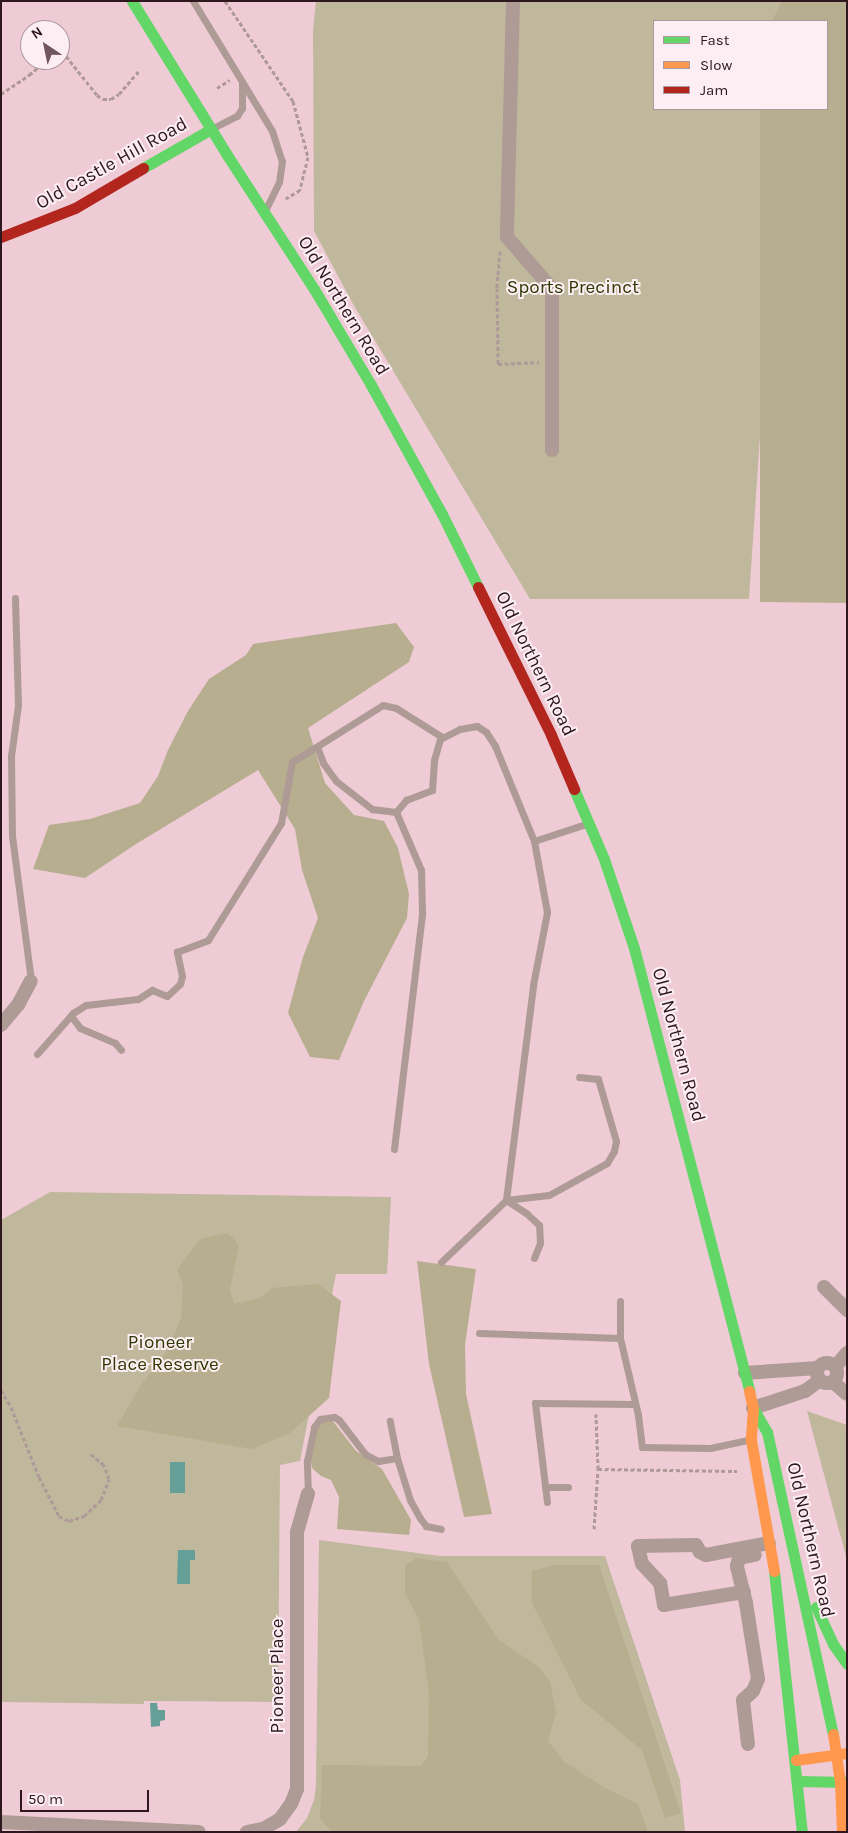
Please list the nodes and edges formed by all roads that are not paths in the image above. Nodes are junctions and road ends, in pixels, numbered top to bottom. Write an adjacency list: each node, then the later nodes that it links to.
1 (132, 1): 5 (main road, Old Northern Road)
2 (192, 1): 4 (lane)
3 (513, 1): 8 (street)
4 (242, 79): 5 (lane); 6 (lane)
5 (211, 129): 6 (main road, Old Northern Road); 7 (main road, Old Castle Hill Road)
6 (265, 211): 13 (main road, Old Northern Road)
7 (1, 237)
8 (552, 450)
9 (15, 598): 15 (lane)
10 (442, 737): 11 (lane); 12 (lane); 14 (lane)
11 (317, 747): 12 (lane); 16 (lane)
12 (396, 812): 21 (lane)
13 (590, 823): 14 (lane); 31 (main road, Old Northern Road)
14 (534, 841): 22 (lane)
15 (31, 981): 17 (street)
16 (71, 1016): 18 (lane); 19 (lane)
17 (1, 1025)
18 (121, 1050)
19 (37, 1054)
20 (579, 1076): 22 (lane)
21 (394, 1148)
22 (506, 1200): 23 (lane); 24 (lane)
23 (534, 1258)
24 (441, 1262)
25 (824, 1287): 27 (street)
26 (620, 1301): 29 (lane)
27 (847, 1310)
28 (479, 1333): 29 (lane)
29 (620, 1338): 34 (lane)
30 (847, 1353): 32 (street)
31 (745, 1373): 32 (street); 35 (main road, Old Northern Road)
32 (824, 1377): 33 (street); 35 (street)
33 (847, 1394)
34 (635, 1404): 37 (lane); 39 (lane)
35 (753, 1408): 37 (main road, Old Northern Road); 45 (main road, Old Northern Road)
36 (390, 1421): 38 (lane)
37 (751, 1440): 44 (main road, Old Northern Road)
38 (397, 1458): 41 (lane); 43 (lane)
39 (545, 1487): 40 (lane); 42 (lane)
40 (568, 1487)
41 (308, 1494): 55 (street, Pioneer Place)
42 (547, 1502)
43 (441, 1529)
44 (770, 1547): 46 (street); 46 (street); 50 (main road, Old Northern Road)
45 (799, 1570): 47 (main road); 49 (main road, Old Northern Road)
46 (744, 1592): 48 (street)
47 (847, 1664)
48 (748, 1744)
49 (842, 1754): 50 (main road); 52 (main road, Old Northern Road)
50 (796, 1760): 51 (main road, Old Northern Road)
51 (798, 1781): 52 (main road); 56 (main road, Old Northern Road)
52 (844, 1782): 57 (main road, Old Northern Road)
53 (1, 1822): 54 (street)
54 (198, 1832)
55 (247, 1832)
56 (802, 1832)
57 (842, 1832)

